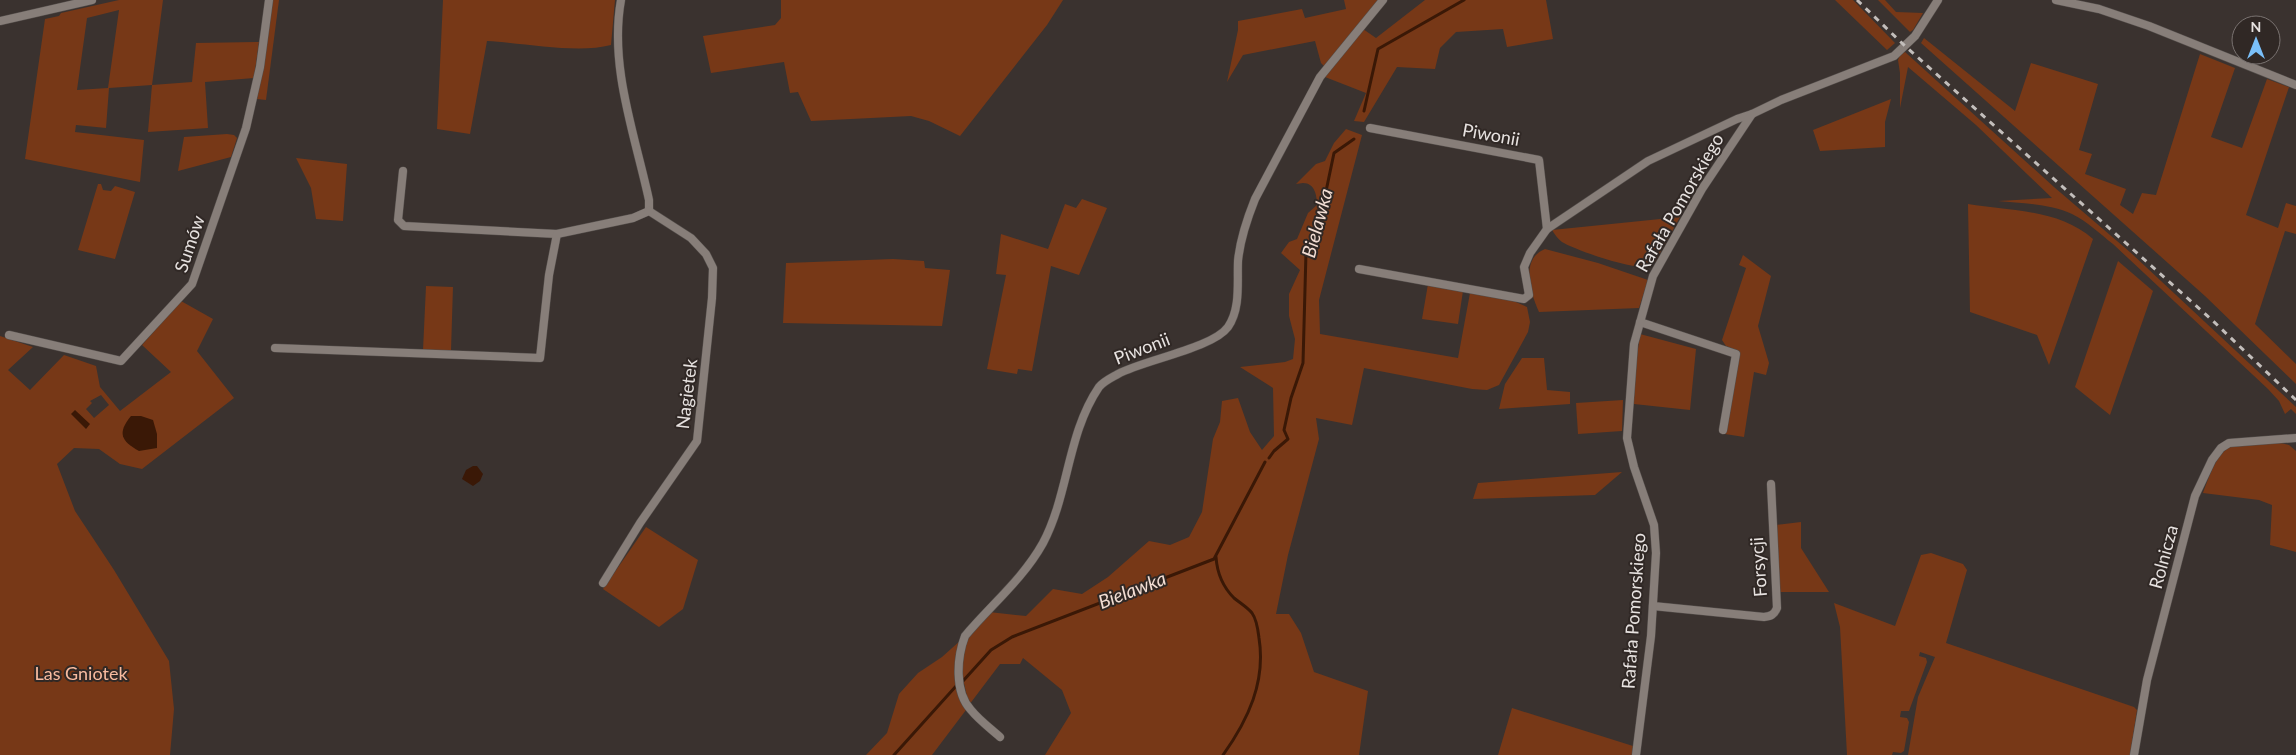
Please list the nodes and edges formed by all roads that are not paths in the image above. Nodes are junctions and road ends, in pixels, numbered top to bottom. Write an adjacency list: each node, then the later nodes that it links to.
1 (92, 0): 7 (street)
2 (269, 0): 17 (street, Sumów)
3 (621, 0): 12 (street)
4 (1383, 0): 24 (street, Piwonii)
5 (1938, 0): 9 (street, Rafała Pomorskiego)
6 (2056, 0): 8 (street)
7 (0, 22)
8 (2296, 85)
9 (1752, 114): 13 (street, Rafała Pomorskiego); 16 (street, Rafała Pomorskiego)
10 (1370, 128): 13 (street, Piwonii)
11 (403, 171): 14 (street)
12 (649, 210): 14 (street); 22 (street, Nagietek)
13 (1547, 229): 15 (street, Rafała Pomorskiego)
14 (557, 234): 18 (street)
15 (1359, 269)
16 (1640, 322): 19 (street); 23 (street, Rafała Pomorskiego)
17 (9, 335)
18 (275, 348)
19 (1723, 430)
20 (2296, 438): 26 (street, Rolnicza)
21 (1771, 484): 23 (street, Forsycji)
22 (603, 583)
23 (1653, 606): 25 (street, Rafała Pomorskiego)
24 (1000, 736)
25 (1636, 755)
26 (2134, 755)

